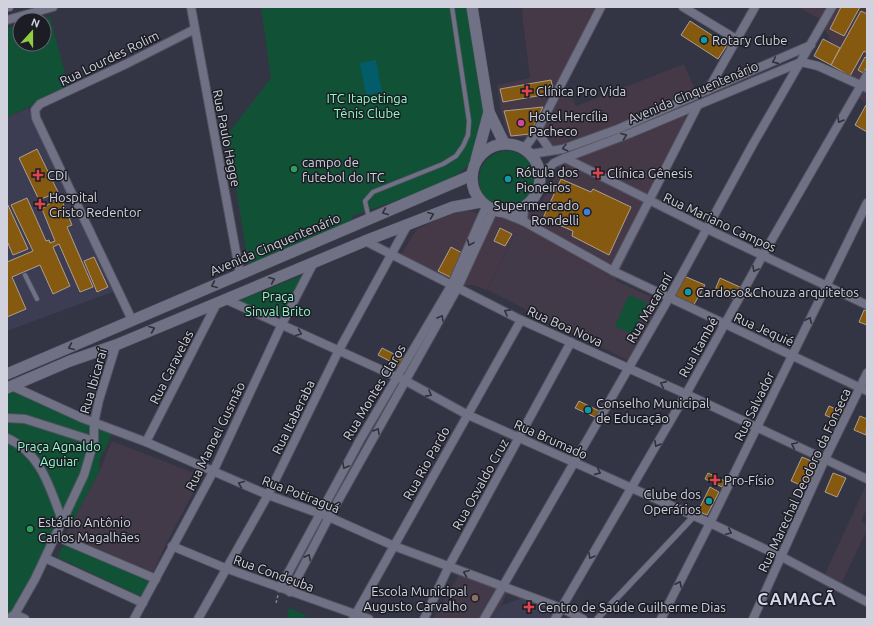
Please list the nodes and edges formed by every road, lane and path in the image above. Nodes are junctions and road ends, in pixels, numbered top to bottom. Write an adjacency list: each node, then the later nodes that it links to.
1 (52, 7): 9 (street)
2 (191, 7): 10 (street, Rua Paulo Hagge)
3 (452, 7): 30 (lane)
4 (472, 7): 18 (main road)
5 (601, 7): 19 (street)
6 (683, 7): 11 (street)
7 (755, 7): 11 (street)
8 (832, 7): 12 (street, Rua Macaraní)
9 (7, 20)
10 (195, 29): 39 (street, Rua Paulo Hagge); 47 (street, Rua Lourdes Rolim)
11 (736, 39): 16 (street)
12 (811, 45): 13 (street, Rua Macaraní); 16 (street, Avenida Cinquentenário, one-way to 16)
13 (801, 62): 15 (street); 17 (street, Avenida Cinquentenário); 33 (street, Rua Macaraní)
14 (867, 75): 15 (street, Rua Itambé)
15 (863, 87): 36 (street, Rua Itambé, one-way to 36)
16 (708, 90): 21 (street, Avenida Cinquentenário, one-way to 21)
17 (698, 105): 23 (street, Avenida Cinquentenário, one-way to 17); 26 (street)
18 (488, 112): 20 (main road); 24 (main road)
19 (537, 131): 21 (street); 22 (street)
20 (504, 143): 22 (main road); 24 (main road)
21 (550, 150): 22 (street, Avenida Cinquentenário)
22 (528, 152): 25 (main road)
23 (565, 158): 25 (street, Avenida Cinquentenário); 26 (street, Rua Mariano Campos)
24 (474, 169): 28 (main road); 30 (main road, Avenida Cinquentenário, one-way to 30)
25 (540, 177): 29 (main road)
26 (649, 201): 33 (street, Rua Mariano Campos); 38 (street)
27 (867, 203): 42 (street, Rua Salvador)
28 (491, 208): 29 (main road); 31 (street, Rua Jequié); 32 (main road, one-way to 28); 41 (street, Rua Montes Claros)
29 (524, 208): 31 (street)
30 (369, 219): 39 (main road, Avenida Cinquentenário)
31 (523, 221): 38 (street, Rua Jequié)
32 (408, 224): 34 (main road); 35 (street, Rua Itaberaba)
33 (706, 228): 36 (street, Rua Mariano Campos); 43 (street, Rua Macaraní)
34 (365, 241): 35 (street, Rua Boa Nova); 37 (main road)
35 (392, 255): 41 (street, Rua Boa Nova); 54 (street, Rua Itaberaba)
36 (763, 255): 42 (street, Rua Mariano Campos); 49 (street, Rua Itambé, one-way to 49)
37 (314, 262): 45 (main road, one-way to 37); 50 (street, Rua Manoel Gusmão)
38 (613, 271): 43 (street, Rua Jequié)
39 (240, 274): 47 (main road, Avenida Cinquentenário, one-way to 47)
40 (26, 275): 44 (lane)
41 (455, 285): 48 (street, Rua Boa Nova, one-way to 41); 59 (street, Rua Montes Claros)
42 (826, 286): 46 (street, Rua Mariano Campos); 55 (street, Rua Salvador, one-way to 42)
43 (669, 298): 49 (street, Rua Jequié); 56 (street, Rua Macaraní)
44 (37, 299)
45 (221, 301): 50 (street, Rua Brumado); 53 (main road, one-way to 45); 70 (street, Rua Caravelas)
46 (867, 305)
47 (132, 320): 51 (main road, Avenida Cinquentenário)
48 (521, 320): 52 (street, Rua Boa Nova); 63 (street, Rua Rio Pardo)
49 (724, 324): 55 (street, Rua Jequié); 62 (street, Rua Itambé)
50 (281, 326): 54 (street, Rua Brumado, one-way to 54); 73 (street, Rua Manoel Gusmão)
51 (90, 338): 53 (main road); 58 (main road, Avenida Cinquentenário, one-way to 58)
52 (571, 342): 56 (street, Rua Boa Nova); 67 (street, Rua Osvaldo Cruz)
53 (116, 344): 60 (main road); 65 (street, Rua Ibicaraí)
54 (339, 350): 59 (street, Rua Brumado); 76 (street, Rua Itaberaba)
55 (793, 355): 61 (street, Rua Jequié); 66 (street, Rua Salvador)
56 (628, 368): 62 (street, Rua Boa Nova, one-way to 56); 72 (street, Rua Macaraní)
57 (867, 373): 61 (street, Rua Marechal Deodoro da Fonseca)
58 (7, 374)
59 (402, 379): 63 (street, Rua Brumado, one-way to 63); 77 (street, Rua Montes Claros, one-way to 77); 79 (street, Rua Montes Claros, one-way to 59)
60 (10, 387): 65 (street, Rua Potiraguá)
61 (864, 389): 71 (street, Rua Marechal Deodoro da Fonseca)
62 (686, 394): 66 (street, Rua Boa Nova); 75 (street, Rua Itambé, one-way to 75)
63 (466, 414): 67 (street, Rua Brumado); 84 (street, Rua Rio Pardo)
64 (7, 418): 69 (street)
65 (94, 423): 69 (street, Rua Ibicaraí); 70 (street, Rua Potiraguá)
66 (757, 427): 71 (street, Rua Boa Nova, one-way to 66); 81 (street, Rua Salvador)
67 (519, 437): 72 (street, Rua Brumado); 87 (street, Rua Osvaldo Cruz)
68 (7, 438): 80 (street)
69 (94, 441): 80 (street, Rua Ibicaraí)
70 (146, 442): 73 (street, Rua Potiraguá)
71 (825, 459): 74 (street, Rua Boa Nova); 85 (street, Rua Marechal Deodoro da Fonseca)
72 (575, 462): 75 (street, Rua Brumado, one-way to 75); 90 (street, Rua Macaraní)
73 (212, 472): 76 (street, Rua Potiraguá, one-way to 73); 83 (street, Rua Manoel Gusmão)
74 (867, 479)
75 (631, 487): 78 (street, Rua Brumado); 95 (street, Rua Itambé, one-way to 95)
76 (268, 495): 77 (street, Rua Potiraguá); 88 (street, Rua Itaberaba)
77 (319, 513): 79 (street, Rua Potiraguá); 91 (street, Rua Montes Claros)
78 (694, 516): 81 (street, Rua Brumado); 106 (street)
79 (329, 517): 84 (street, Rua Potiraguá); 92 (street, Rua Montes Claros, one-way to 79)
80 (62, 520): 82 (street, Rua Ibicaraí)
81 (710, 523): 85 (street, Rua Brumado, one-way to 85); 107 (street, Rua Salvador, one-way to 81)
82 (55, 536): 86 (street, Rua Ibicaraí); 89 (street)
83 (172, 546): 88 (street, Rua Condeuba); 89 (street, Rua Manoel Gusmão)
84 (394, 546): 87 (street, Rua Potiraguá); 97 (street, Rua Rio Pardo)
85 (782, 557): 93 (street, Rua Brumado); 108 (street, Rua Marechal Deodoro da Fonseca)
86 (45, 558): 94 (street); 96 (street, Rua Ibicaraí)
87 (449, 566): 90 (street, Rua Potiraguá, one-way to 87); 102 (street, Rua Osvaldo Cruz)
88 (225, 568): 91 (street, Rua Condeuba); 100 (street, Rua Itaberaba)
89 (156, 579): 94 (street, Rua Manoel Gusmão)
90 (503, 587): 95 (street, Rua Potiraguá); 103 (street, Rua Macaraní)
91 (280, 588): 92 (street, Rua Condeuba)
92 (290, 592): 97 (street, Rua Condeuba)
93 (867, 602)
94 (143, 603): 99 (street, Rua Manoel Gusmão)
95 (561, 608): 104 (street, Rua Itambé); 105 (street, Rua Potiraguá)
96 (11, 616): 98 (street)
97 (354, 616): 101 (street, Rua Condeuba)
98 (25, 619)
99 (134, 619)
100 (198, 619)
101 (369, 619)
102 (424, 619)
103 (484, 619)
104 (555, 619)
105 (583, 619)
106 (597, 619)
107 (661, 619)
108 (752, 619)

